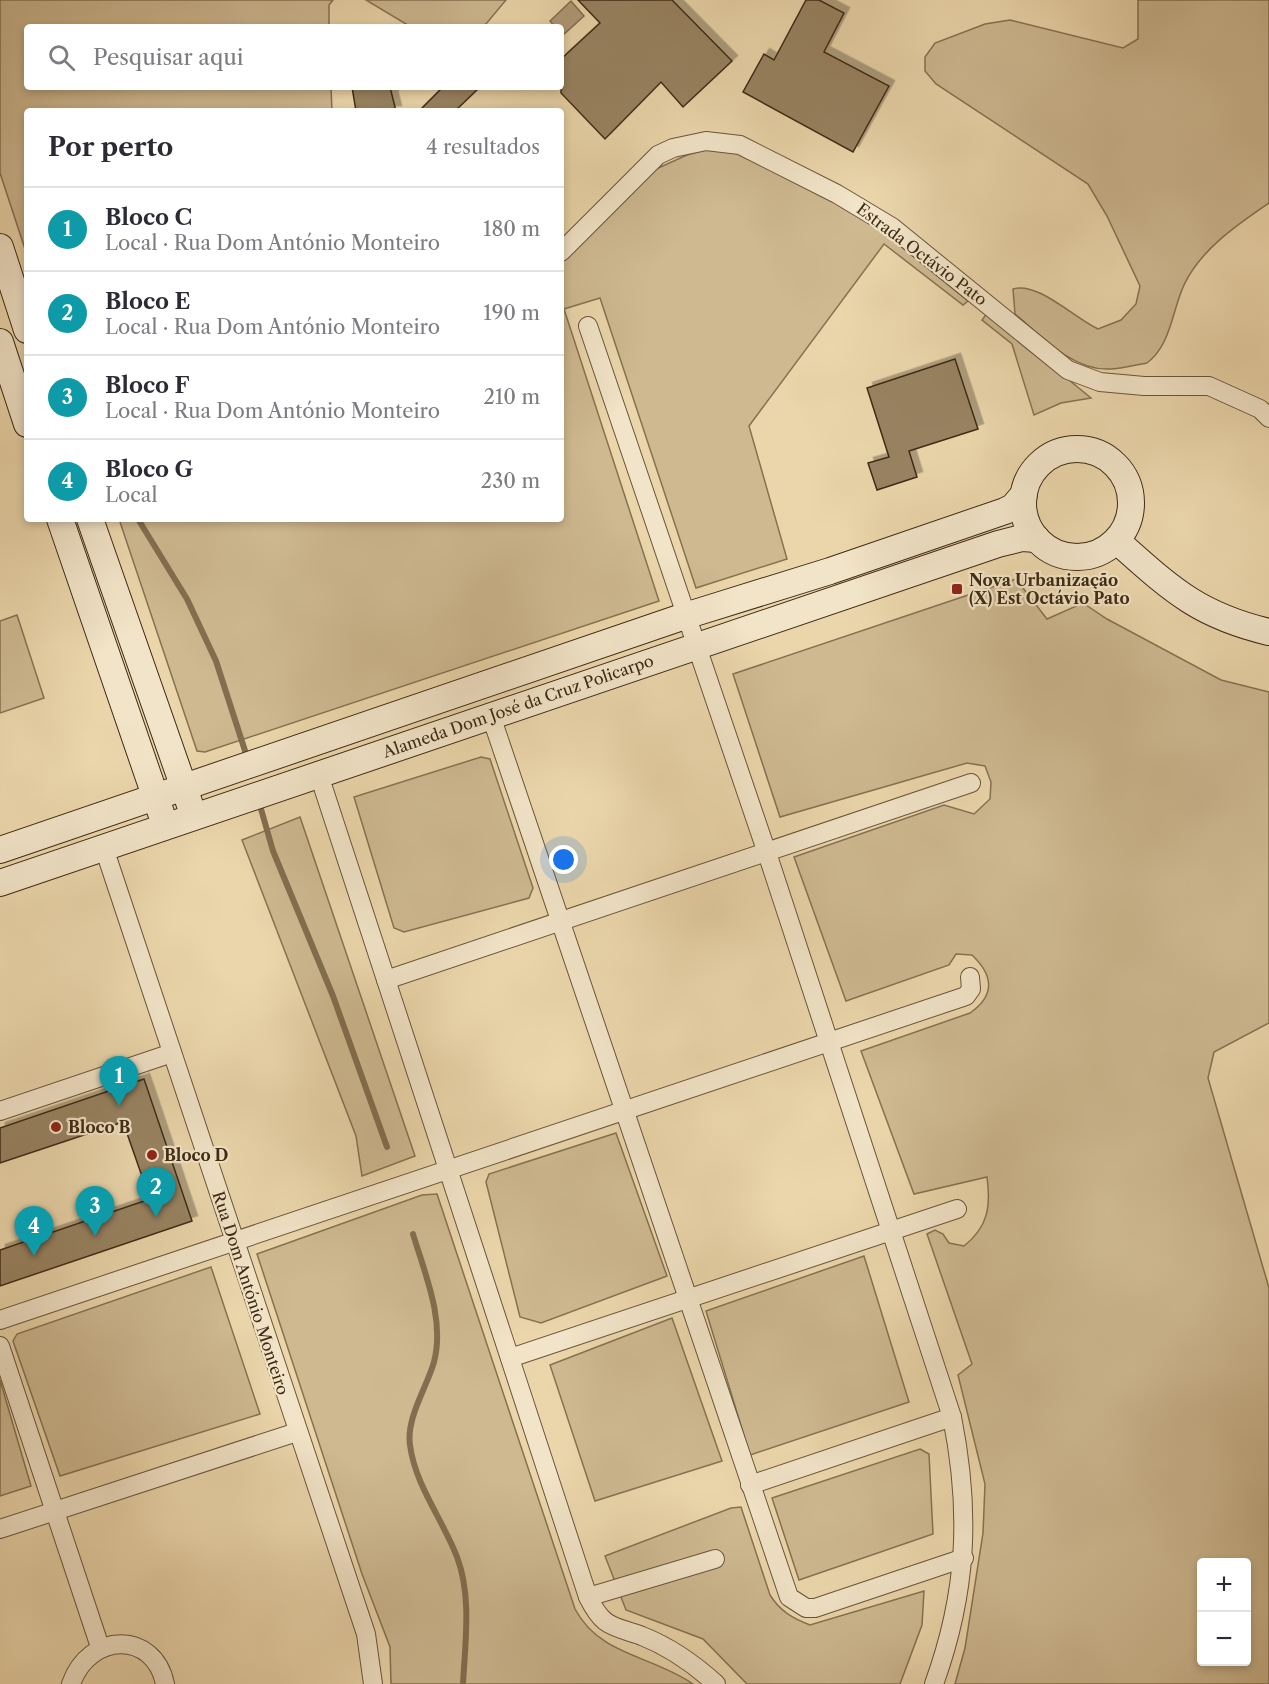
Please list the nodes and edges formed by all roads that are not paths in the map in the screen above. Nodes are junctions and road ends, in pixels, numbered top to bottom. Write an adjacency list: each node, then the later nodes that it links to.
1 (0, 247): 3 (street)
2 (564, 249): 7 (street, Estrada Octávio Pato)
3 (24, 321)
4 (588, 326): 13 (street)
5 (0, 342): 6 (street)
6 (24, 415)
7 (1269, 418)
8 (1024, 494): 11 (street); 12 (street); 13 (street, Alameda Dom José da Cruz Policarpo)
9 (61, 522): 20 (street)
10 (91, 522): 19 (street)
11 (1037, 539): 12 (street); 15 (street, Alameda Dom José da Cruz Policarpo)
12 (1117, 541): 14 (street)
13 (685, 616): 15 (street); 19 (street, Alameda Dom José da Cruz Policarpo)
14 (1269, 632)
15 (696, 646): 16 (street, Alameda Dom José da Cruz Policarpo); 25 (street)
16 (491, 716): 17 (street, Alameda Dom José da Cruz Policarpo); 27 (street)
17 (319, 775): 21 (street, Alameda Dom José da Cruz Policarpo); 29 (street)
18 (971, 783): 25 (street)
19 (184, 789): 20 (street, Alameda Dom José da Cruz Policarpo); 21 (street)
20 (156, 798): 22 (street); 24 (street, Alameda Dom José da Cruz Policarpo)
21 (195, 818): 22 (street, Alameda Dom José da Cruz Policarpo)
22 (166, 828): 23 (street, Alameda Dom José da Cruz Policarpo)
23 (104, 848): 26 (street, Alameda Dom José da Cruz Policarpo); 31 (street, Rua Dom António Monteiro)
24 (0, 850)
25 (767, 853): 27 (street); 30 (street)
26 (0, 883)
27 (561, 922): 29 (street); 32 (street)
28 (970, 977): 30 (street)
29 (386, 980): 34 (street)
30 (829, 1042): 32 (street); 36 (street)
31 (172, 1053): 33 (street); 37 (street, Rua Dom António Monteiro)
32 (626, 1110): 34 (street); 38 (street)
33 (0, 1111)
34 (448, 1169): 37 (street); 41 (street)
35 (957, 1209): 36 (street)
36 (889, 1229): 38 (street); 42 (street)
37 (234, 1242): 39 (street); 43 (street, Rua Dom António Monteiro)
38 (688, 1298): 41 (street); 44 (street)
39 (0, 1320)
40 (0, 1346): 45 (street)
41 (510, 1358): 49 (street)
42 (952, 1417): 44 (street); 47 (street)
43 (297, 1432): 45 (street); 53 (street, Rua Dom António Monteiro)
44 (750, 1485): 47 (street)
45 (55, 1510): 46 (street); 50 (street)
46 (0, 1529)
47 (964, 1558): 55 (street)
48 (715, 1559): 49 (street)
49 (588, 1597): 54 (street)
50 (100, 1647): 51 (street); 52 (street)
51 (70, 1684)
52 (165, 1684)
53 (373, 1684)
54 (716, 1684)
55 (934, 1684)

